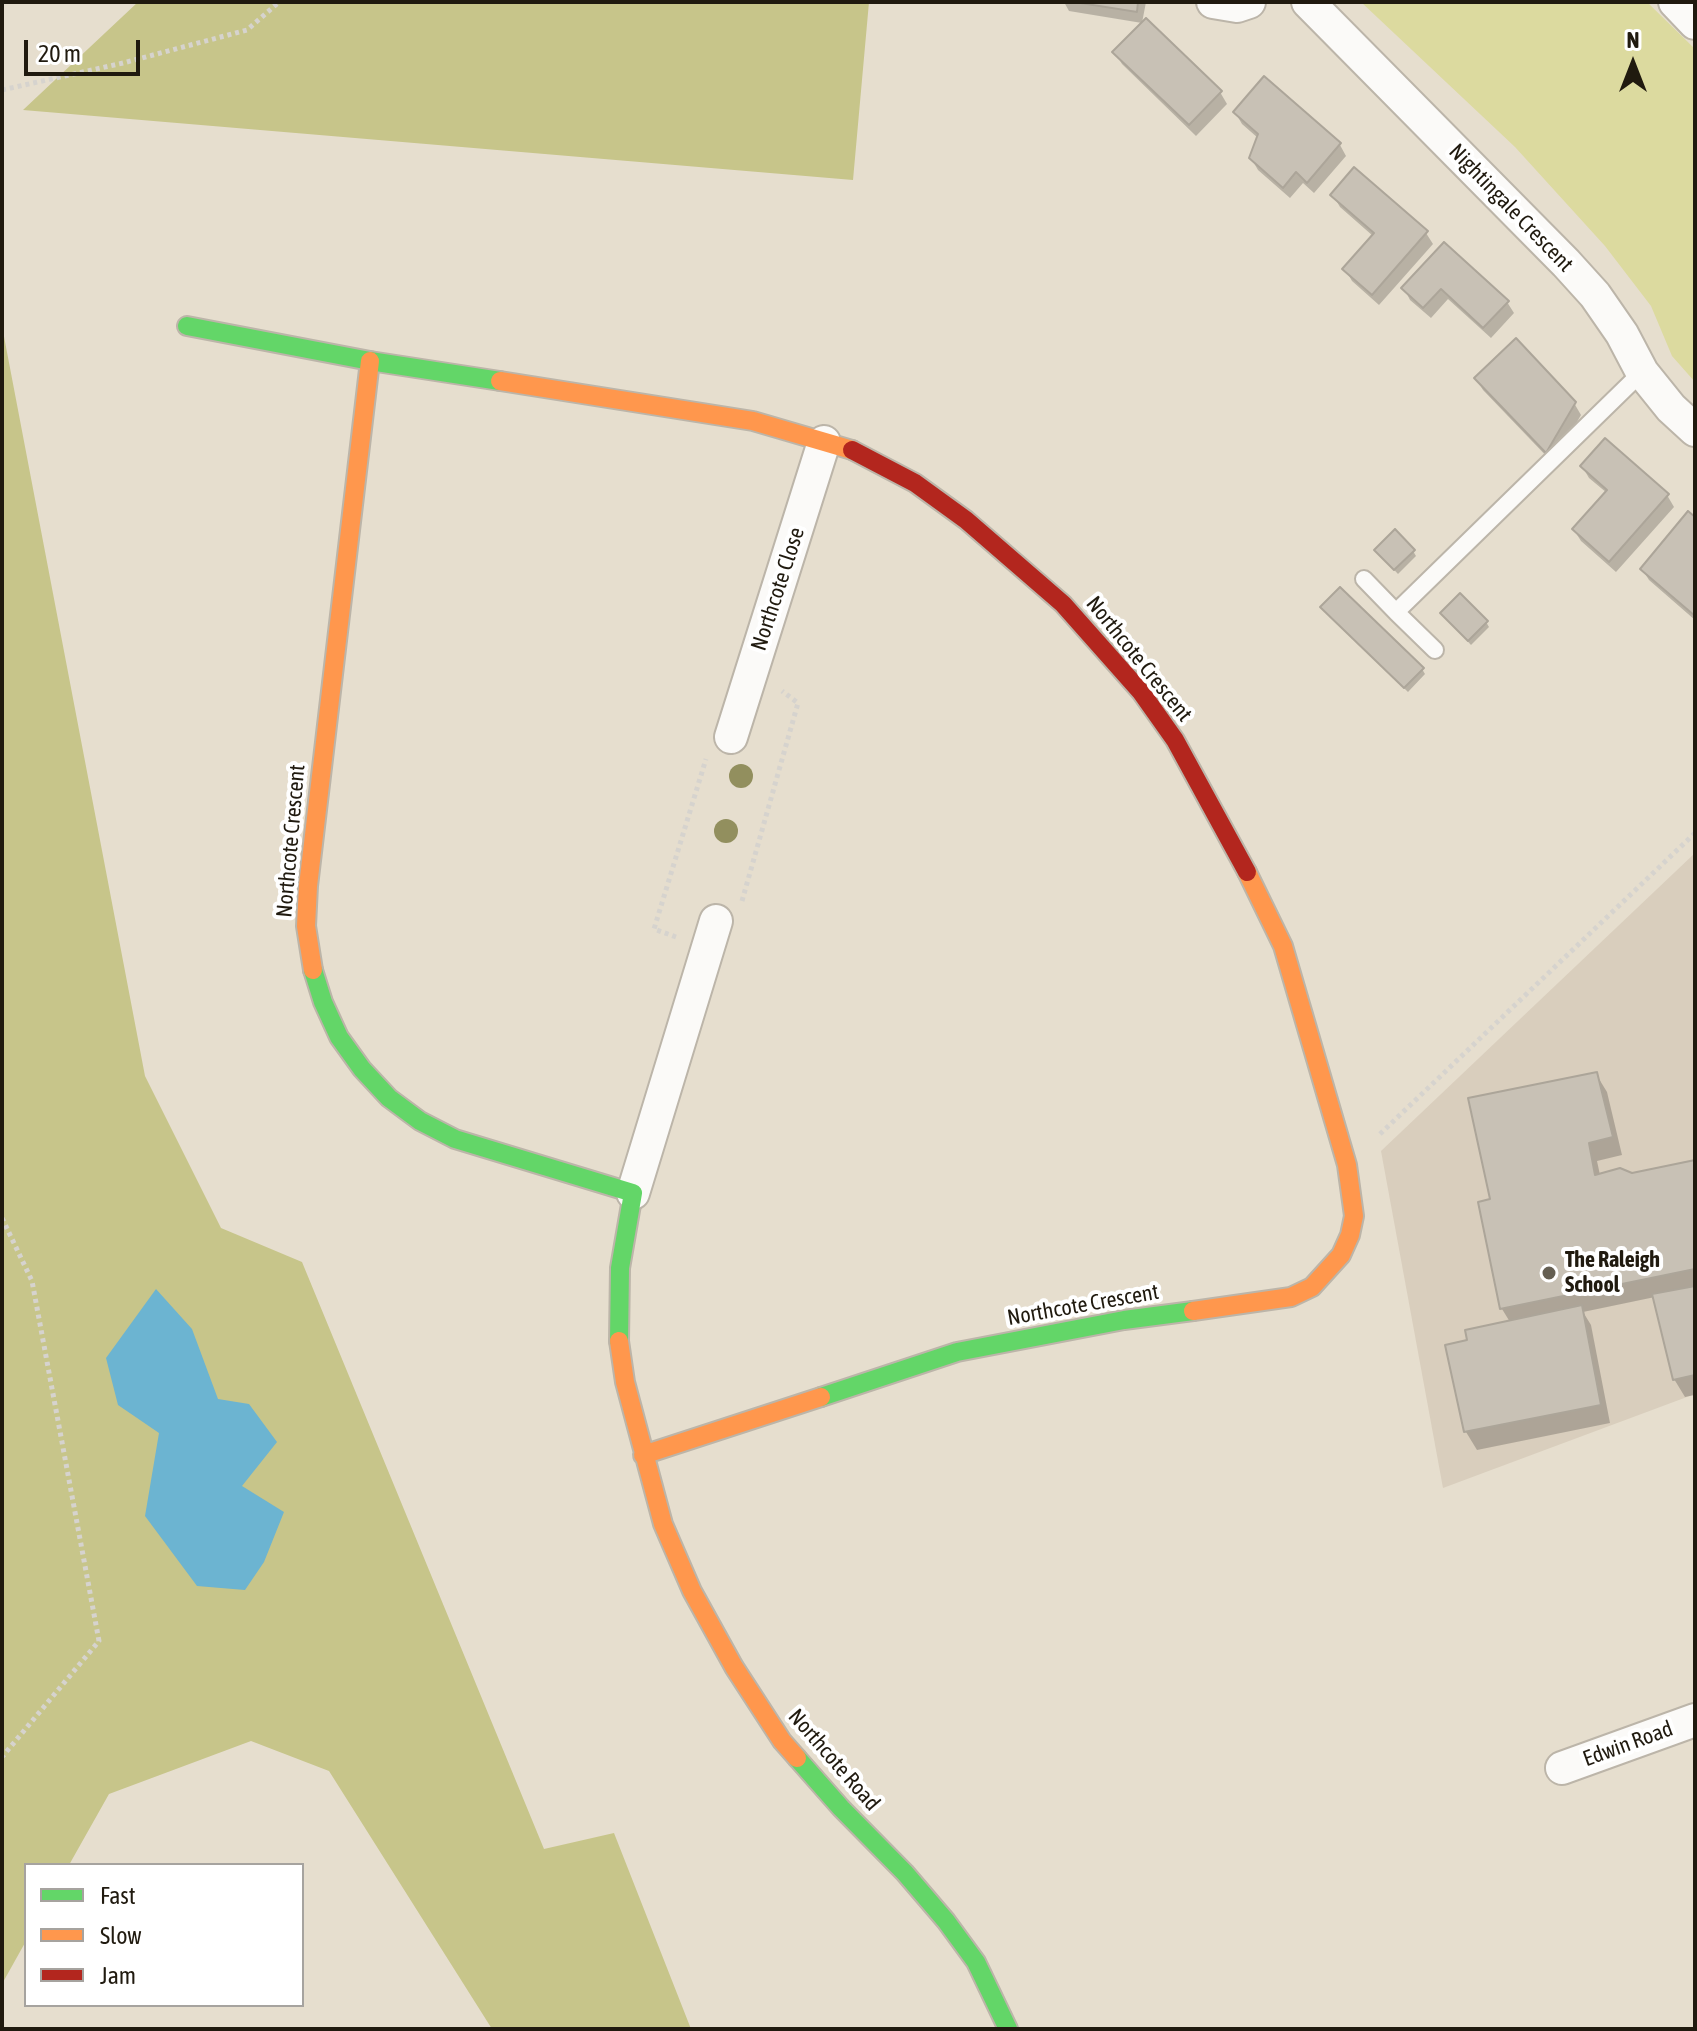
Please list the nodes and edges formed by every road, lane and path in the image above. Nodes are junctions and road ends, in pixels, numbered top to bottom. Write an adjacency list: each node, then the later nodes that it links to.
1 (279, 2): 7 (path)
2 (1213, 2): 3 (street)
3 (1249, 2)
4 (1308, 2): 10 (street, Nightingale Crescent)
5 (1675, 2): 6 (street)
6 (1695, 23)
7 (2, 90)
8 (187, 326): 9 (street, Northcote Crescent)
9 (370, 361): 12 (street, Northcote Crescent); 21 (street, Northcote Crescent)
10 (1642, 372): 11 (street, Nightingale Crescent); 14 (lane)
11 (1695, 430)
12 (824, 442): 16 (street, Northcote Close); 20 (street, Northcote Crescent)
13 (1364, 579): 14 (lane)
14 (1396, 612): 15 (lane)
15 (1435, 650)
16 (756, 658): 17 (street, Northcote Close); 19 (path)
17 (731, 737): 19 (path)
18 (1695, 833): 20 (path)
19 (712, 935): 21 (street)
20 (1347, 1165): 23 (street, Northcote Crescent)
21 (633, 1193): 23 (street)
22 (2, 1218): 25 (path)
23 (643, 1455): 27 (street, Northcote Road)
24 (1695, 1720): 26 (street, Edwin Road)
25 (2, 1757)
26 (1562, 1768)
27 (1008, 2029)

